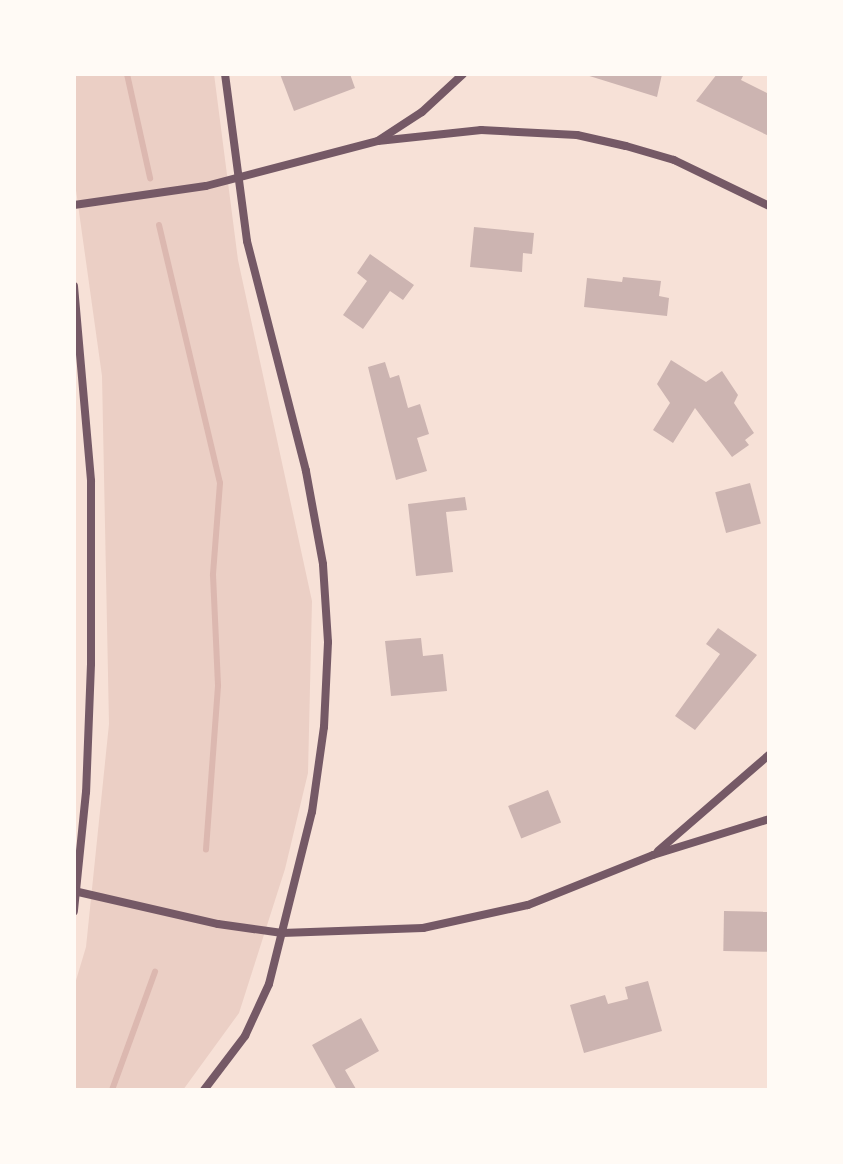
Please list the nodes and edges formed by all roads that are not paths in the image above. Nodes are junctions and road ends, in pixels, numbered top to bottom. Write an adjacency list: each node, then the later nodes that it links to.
1 (225, 74): 4 (street)
2 (463, 74): 3 (street)
3 (378, 141): 4 (street); 6 (street)
4 (237, 179): 5 (street); 13 (street)
5 (74, 205)
6 (769, 206)
7 (74, 286): 11 (street)
8 (769, 755): 10 (street)
9 (769, 819): 10 (street)
10 (653, 855): 13 (street)
11 (75, 891): 12 (street); 13 (street)
12 (74, 911)
13 (282, 933): 14 (street)
14 (204, 1090)

